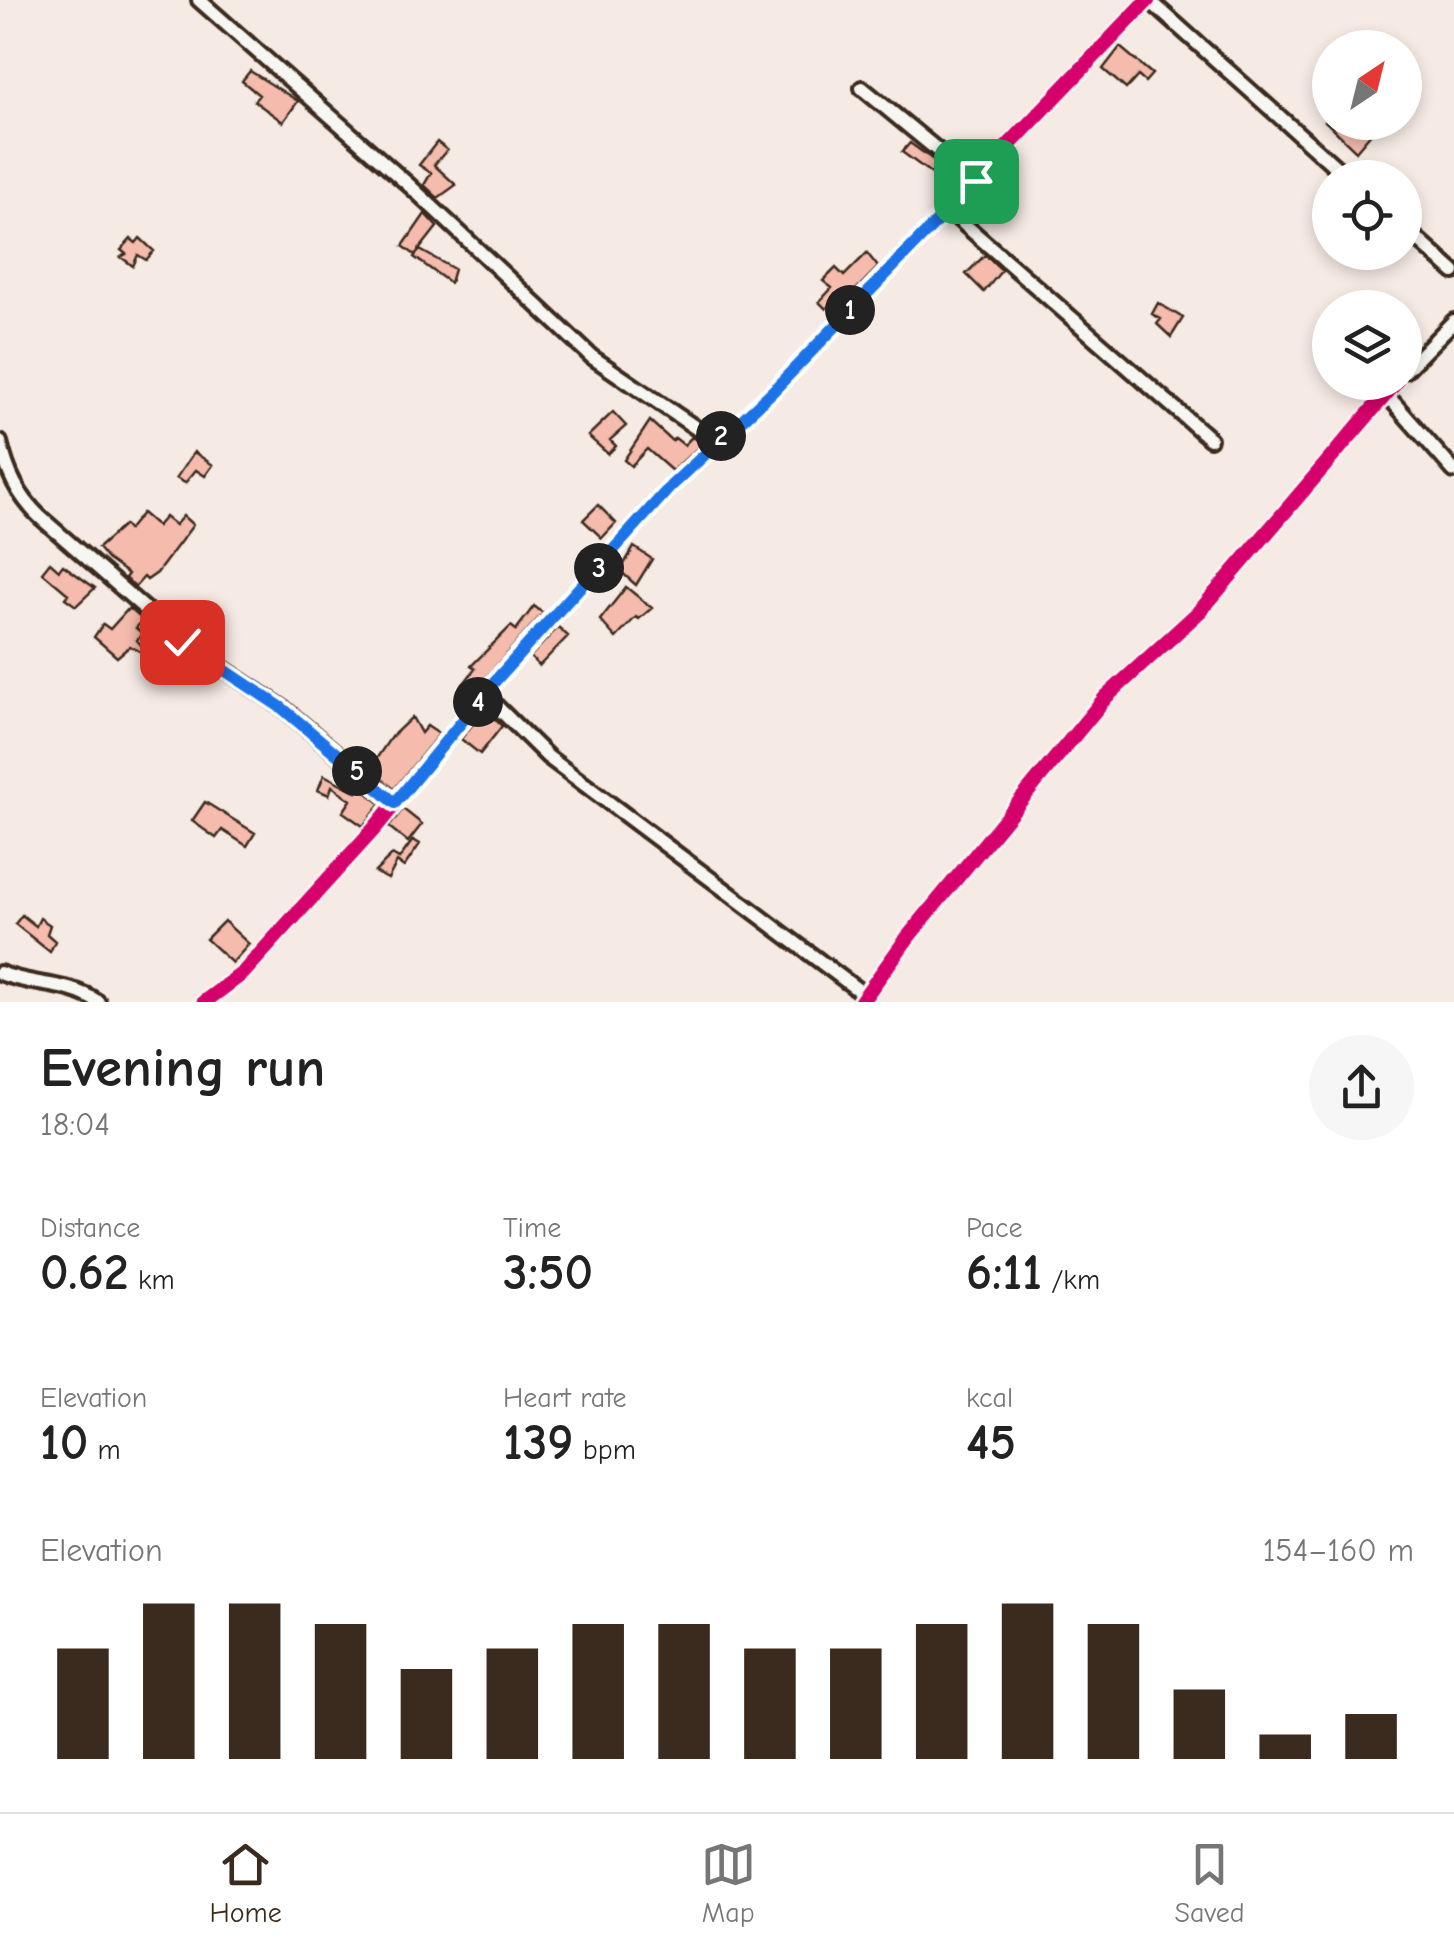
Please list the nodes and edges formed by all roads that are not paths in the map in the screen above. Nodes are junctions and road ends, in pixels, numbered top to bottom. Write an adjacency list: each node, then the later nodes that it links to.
1 (199, 0): 14 (street)
2 (1149, 0): 4 (street); 5 (street)
3 (862, 88): 5 (street)
4 (1328, 160)
5 (976, 181): 6 (street)
6 (948, 210): 13 (street); 14 (street)
7 (1422, 243): 8 (street)
8 (1454, 272)
9 (1454, 321): 10 (street)
10 (1422, 354)
11 (1381, 400): 21 (street)
12 (1391, 400): 17 (street)
13 (1210, 439)
14 (715, 441): 18 (street)
15 (0, 442): 16 (street)
16 (3, 469): 19 (street)
17 (1454, 471)
18 (484, 694): 19 (street); 21 (street)
19 (395, 803): 23 (street)
20 (0, 973): 22 (street)
21 (863, 999)
22 (98, 1002)
23 (204, 1002)

